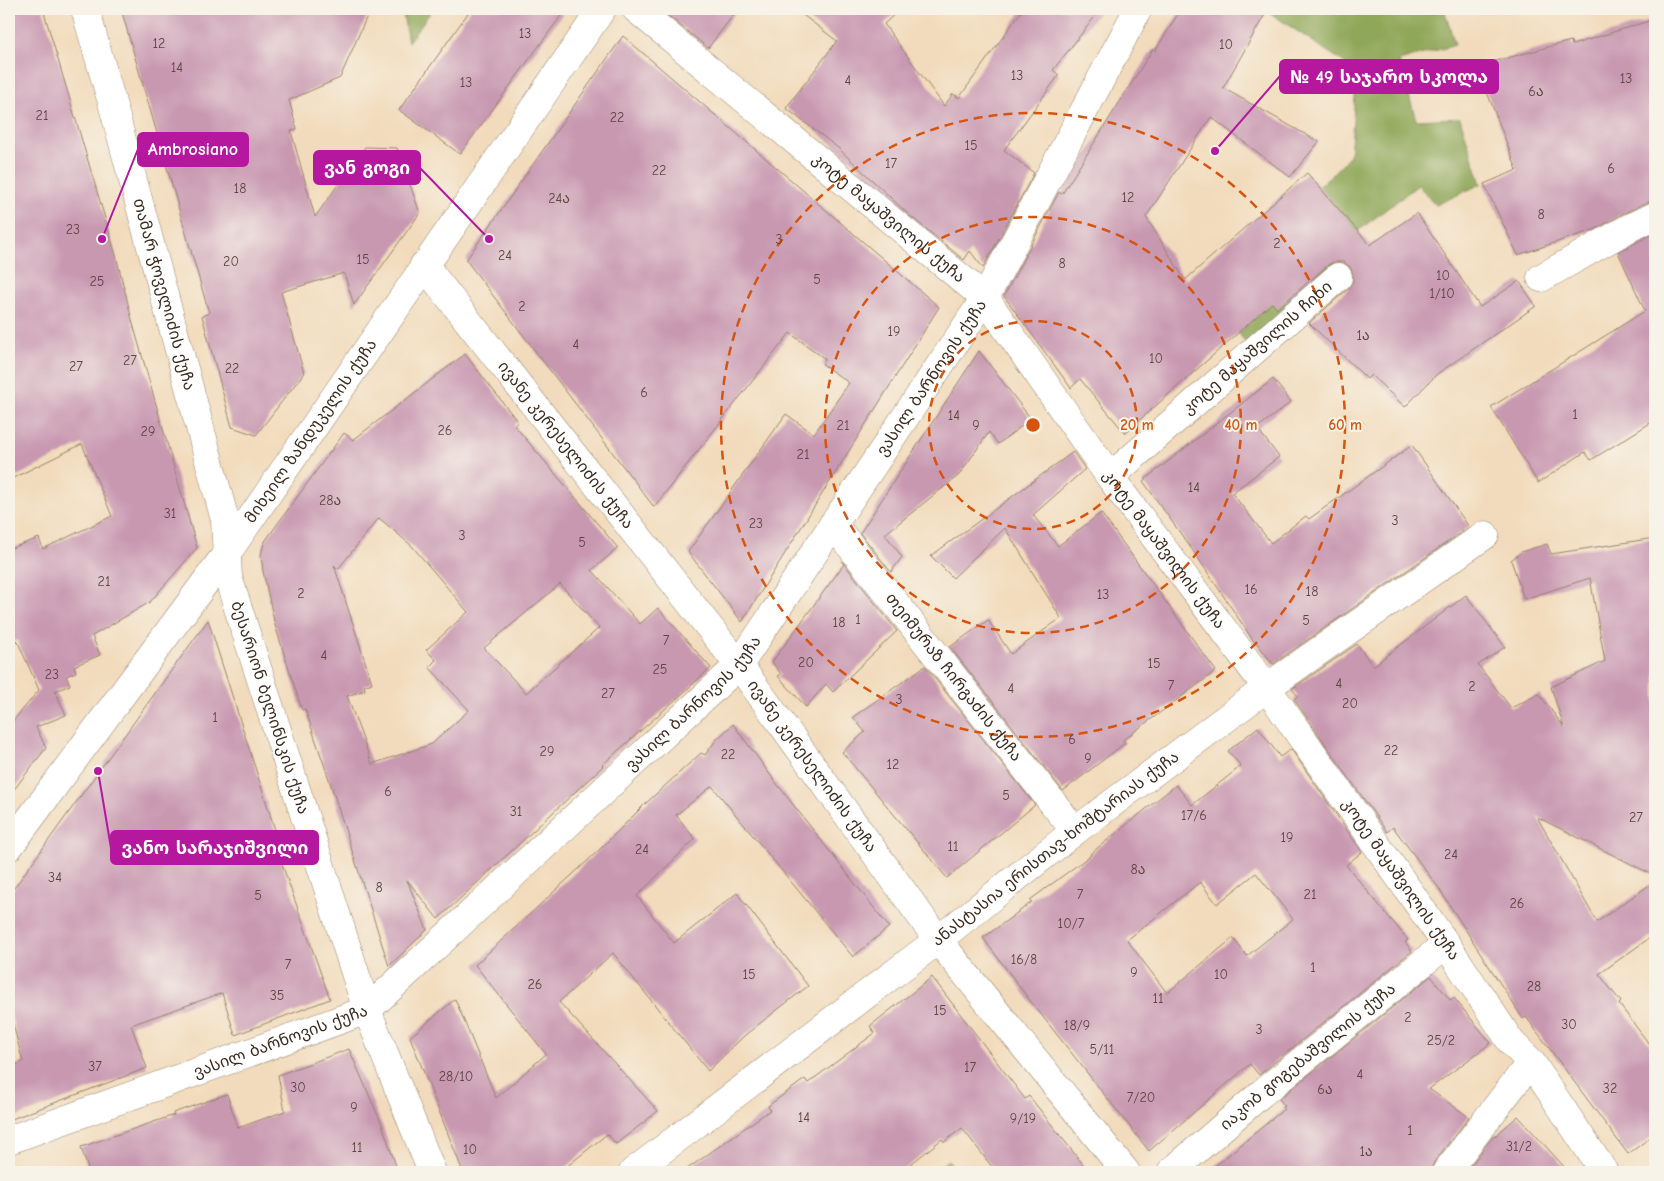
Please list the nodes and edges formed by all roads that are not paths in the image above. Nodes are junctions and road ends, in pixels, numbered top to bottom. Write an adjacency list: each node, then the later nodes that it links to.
1 (85, 9): 13 (street, თამარ ჭოველიძის ქუჩა)
2 (602, 9): 6 (street, მიხეილ ზანდუკელის ქუჩა)
3 (636, 9): 9 (street, კოტე მაყაშვილის ქუჩა)
4 (1138, 9): 9 (street, ვასილ ბარნოვის ქუჩა)
5 (1655, 216): 8 (street)
6 (424, 265): 13 (street, მიხეილ ზანდუკელის ქუჩა); 14 (street, ივანე კერესელიძის ქუჩა)
7 (1338, 277): 10 (street, კოტე მაყაშვილის ჩიხი)
8 (1541, 278)
9 (985, 298): 10 (street, კოტე მაყაშვილის ქუჩა); 11 (street, ვასილ ბარნოვის ქუჩა)
10 (1110, 477): 15 (street, კოტე მაყაშვილის ქუჩა)
11 (833, 524): 14 (street, ვასილ ბარნოვის ქუჩა); 16 (street, თეიმურაზ ჩირგაძის ქუჩა)
12 (1485, 536): 15 (street, ანასტასია ერისთავ-ხოშტარიას ქუჩა)
13 (227, 552): 17 (street, მიხეილ ზანდუკელის ქუჩა); 20 (street, ბესარიონ ბელინსკის ქუჩა)
14 (739, 665): 18 (street, ივანე კერესელიძის ქუჩა); 20 (street, ვასილ ბარნოვის ქუჩა)
15 (1267, 688): 16 (street, ანასტასია ერისთავ-ხოშტარიას ქუჩა); 19 (street, კოტე მაყაშვილის ქუჩა)
16 (1075, 831): 18 (street, ანასტასია ერისთავ-ხოშტარიას ქუჩა)
17 (9, 847)
18 (938, 940): 24 (street, ანასტასია ერისთავ-ხოშტარიას ქუჩა); 25 (street, ივანე კერესელიძის ქუჩა)
19 (1446, 944): 21 (street, კოტე მაყაშვილის ქუჩა); 26 (street, იაკობ გოგებაშვილის ქუჩა)
20 (367, 1010): 22 (street, ვასილ ბარნოვის ქუჩა); 23 (street, ბესარიონ ბელინსკის ქუჩა)
21 (1531, 1062): 27 (street); 28 (street, კოტე მაყაშვილის ქუჩა)
22 (9, 1140)
23 (432, 1172)
24 (633, 1172)
25 (1126, 1172)
26 (1171, 1172)
27 (1446, 1172)
28 (1604, 1172)

